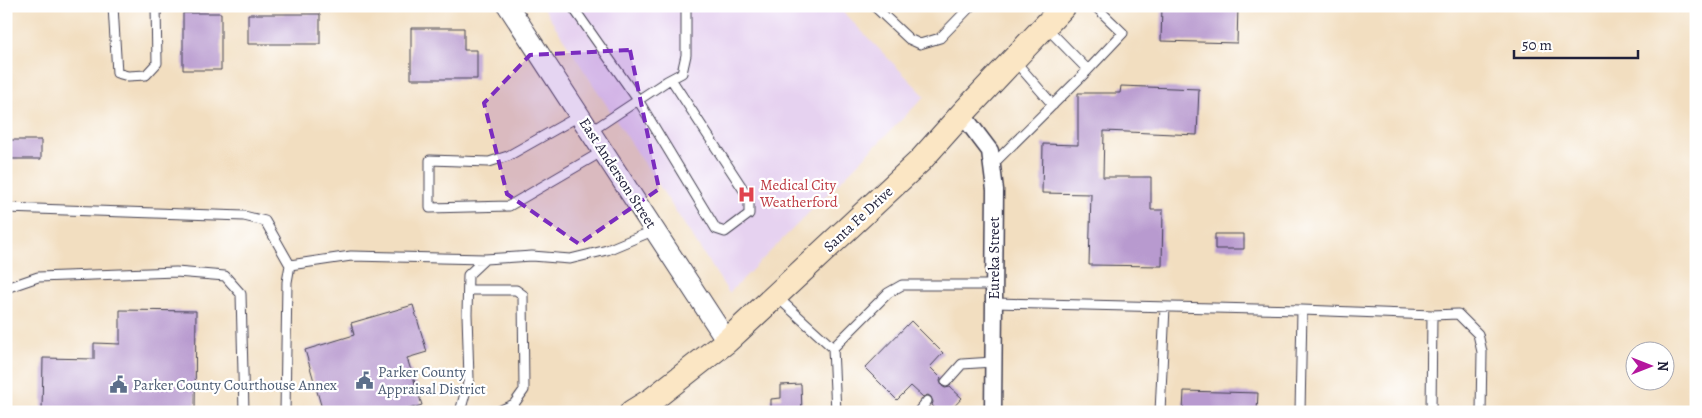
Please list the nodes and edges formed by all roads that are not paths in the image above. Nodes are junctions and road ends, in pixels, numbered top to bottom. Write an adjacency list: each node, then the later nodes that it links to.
1 (113, 6): 2 (lane)
2 (156, 6)
3 (508, 6): 17 (street, East Anderson Street)
4 (572, 6): 14 (lane)
5 (686, 6): 13 (lane)
6 (874, 6): 7 (lane)
7 (971, 6)
8 (1064, 6): 10 (main road, Santa Fe Drive)
9 (1095, 6): 12 (lane)
10 (1045, 26): 11 (main road, Santa Fe Drive); 12 (lane)
11 (1014, 60): 15 (lane); 16 (main road, Santa Fe Drive)
12 (1088, 70): 15 (lane)
13 (671, 79): 14 (lane); 14 (lane)
14 (638, 100): 17 (lane)
15 (1053, 105): 19 (lane)
16 (962, 114): 19 (street, Eureka Street); 27 (main road, Santa Fe Drive)
17 (585, 124): 18 (street, East Anderson Street); 18 (lane)
18 (603, 151): 21 (street, East Anderson Street)
19 (992, 165): 24 (street, Eureka Street)
20 (6, 208): 23 (lane)
21 (655, 230): 22 (lane); 32 (street, East Anderson Street)
22 (485, 259): 23 (lane); 26 (lane)
23 (290, 264): 38 (lane)
24 (994, 284): 28 (street, Eureka Street); 33 (lane)
25 (6, 288): 37 (lane)
26 (468, 290): 39 (lane); 40 (lane)
27 (776, 296): 32 (main road, Santa Fe Drive); 33 (lane)
28 (994, 303): 29 (lane); 34 (street, Eureka Street)
29 (1165, 307): 30 (lane); 45 (lane)
30 (1302, 310): 31 (lane); 46 (lane)
31 (1432, 315): 47 (lane); 48 (lane)
32 (727, 341): 41 (main road, Santa Fe Drive)
33 (833, 348): 42 (lane)
34 (993, 362): 35 (lane); 44 (street, Eureka Street)
35 (946, 382)
36 (927, 400): 43 (lane)
37 (244, 412)
38 (285, 412)
39 (460, 412)
40 (497, 412)
41 (632, 412)
42 (836, 412)
43 (918, 412)
44 (993, 412)
45 (1160, 412)
46 (1300, 412)
47 (1430, 412)
48 (1481, 412)

